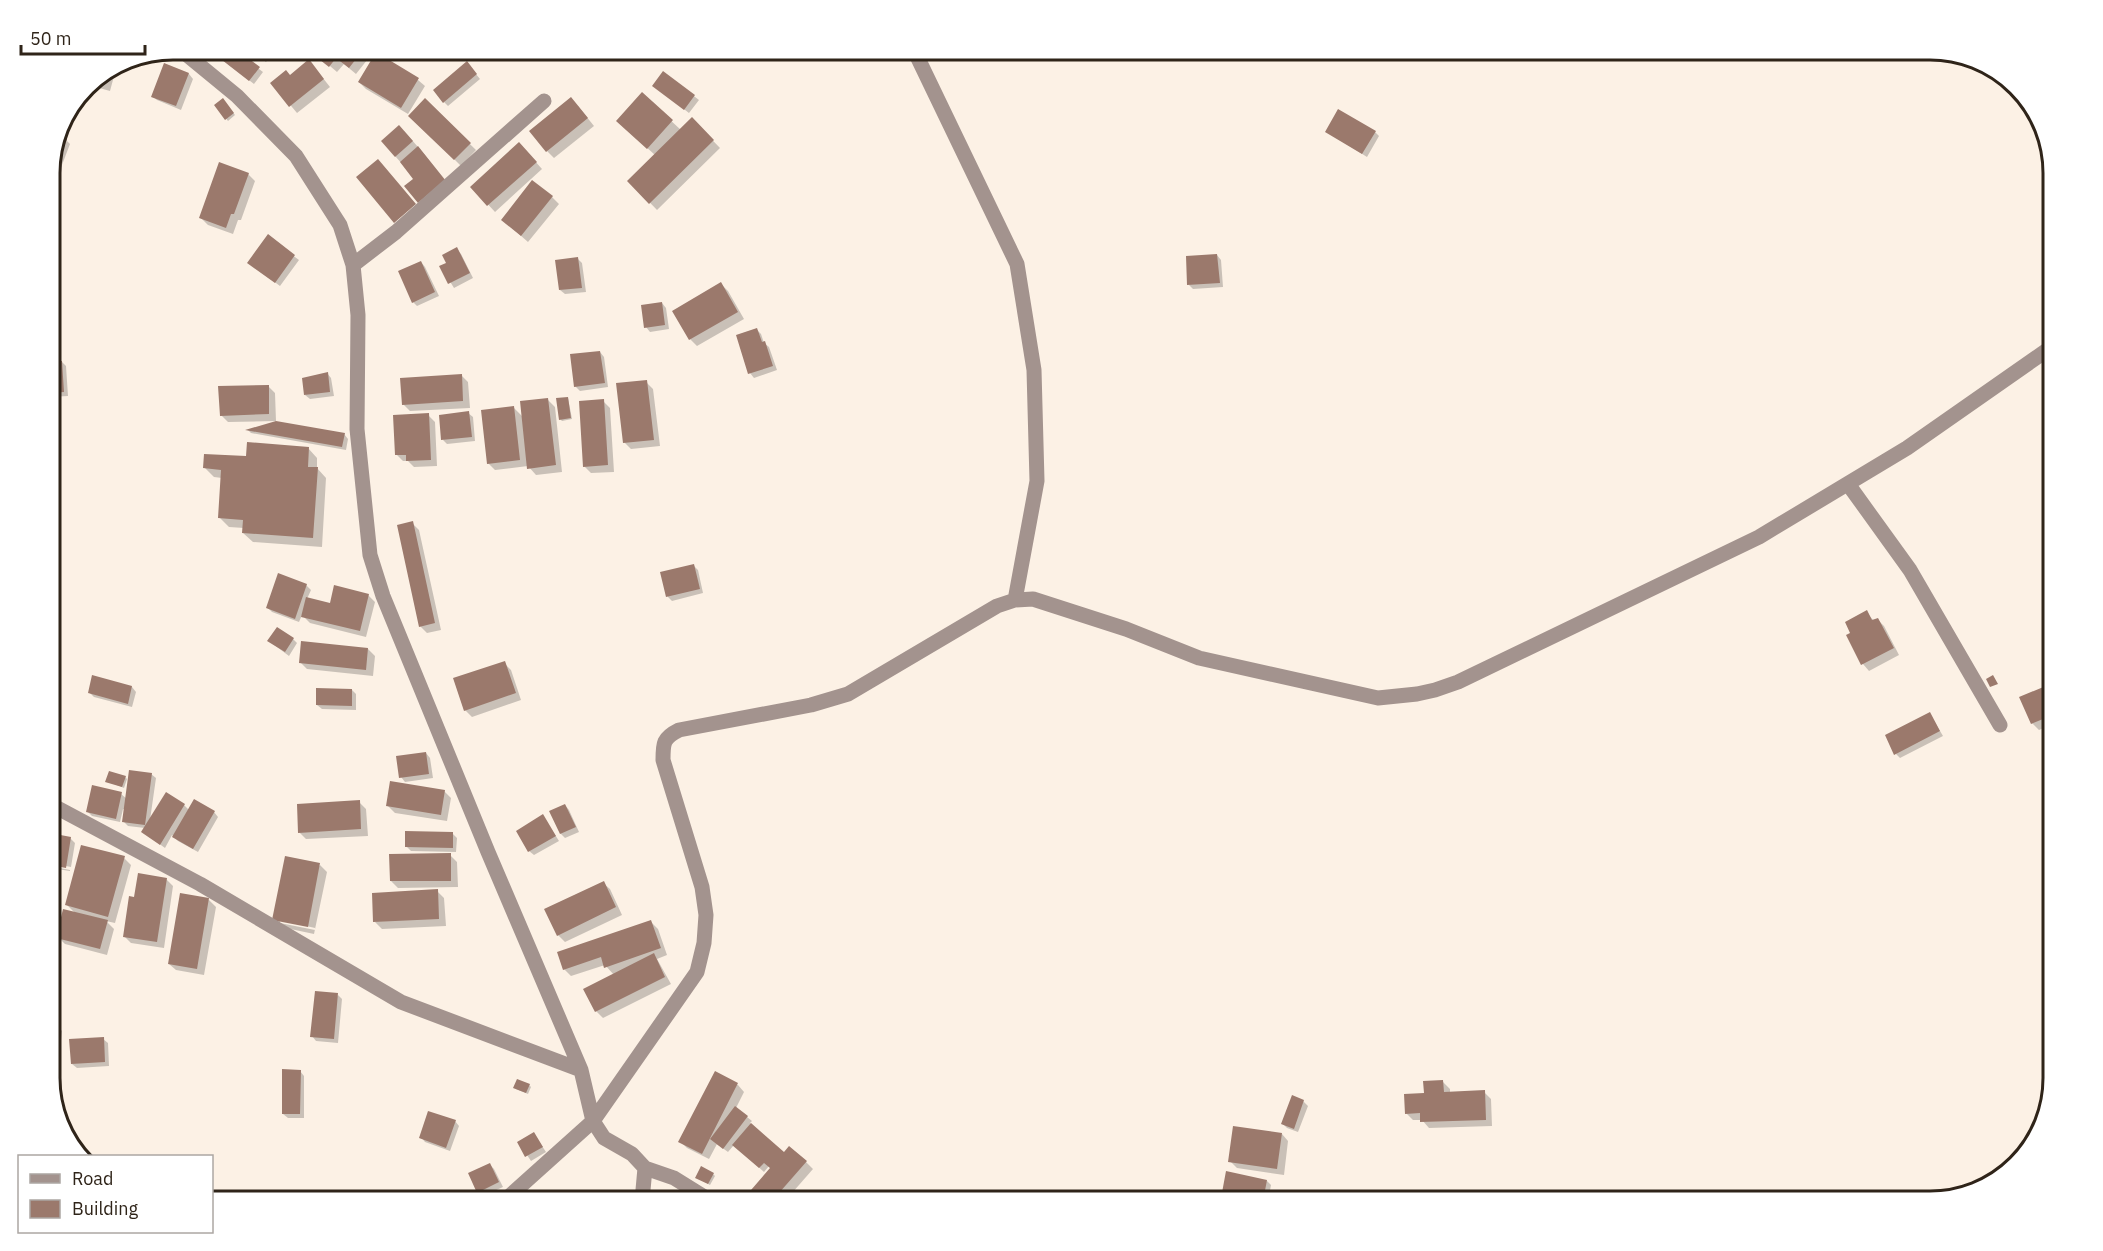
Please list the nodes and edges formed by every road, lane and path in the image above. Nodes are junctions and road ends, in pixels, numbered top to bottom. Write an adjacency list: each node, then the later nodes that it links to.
1 (193, 60): 4 (street)
2 (919, 60): 7 (street)
3 (544, 101): 4 (street)
4 (353, 265): 10 (street)
5 (2043, 353): 6 (street)
6 (1848, 484): 7 (street); 8 (street)
7 (1015, 600): 11 (street)
8 (2000, 724)
9 (60, 809): 10 (street)
10 (581, 1070): 11 (street)
11 (593, 1121): 12 (street); 13 (street)
12 (645, 1167): 14 (street); 15 (street)
13 (516, 1191)
14 (643, 1191)
15 (694, 1191)

